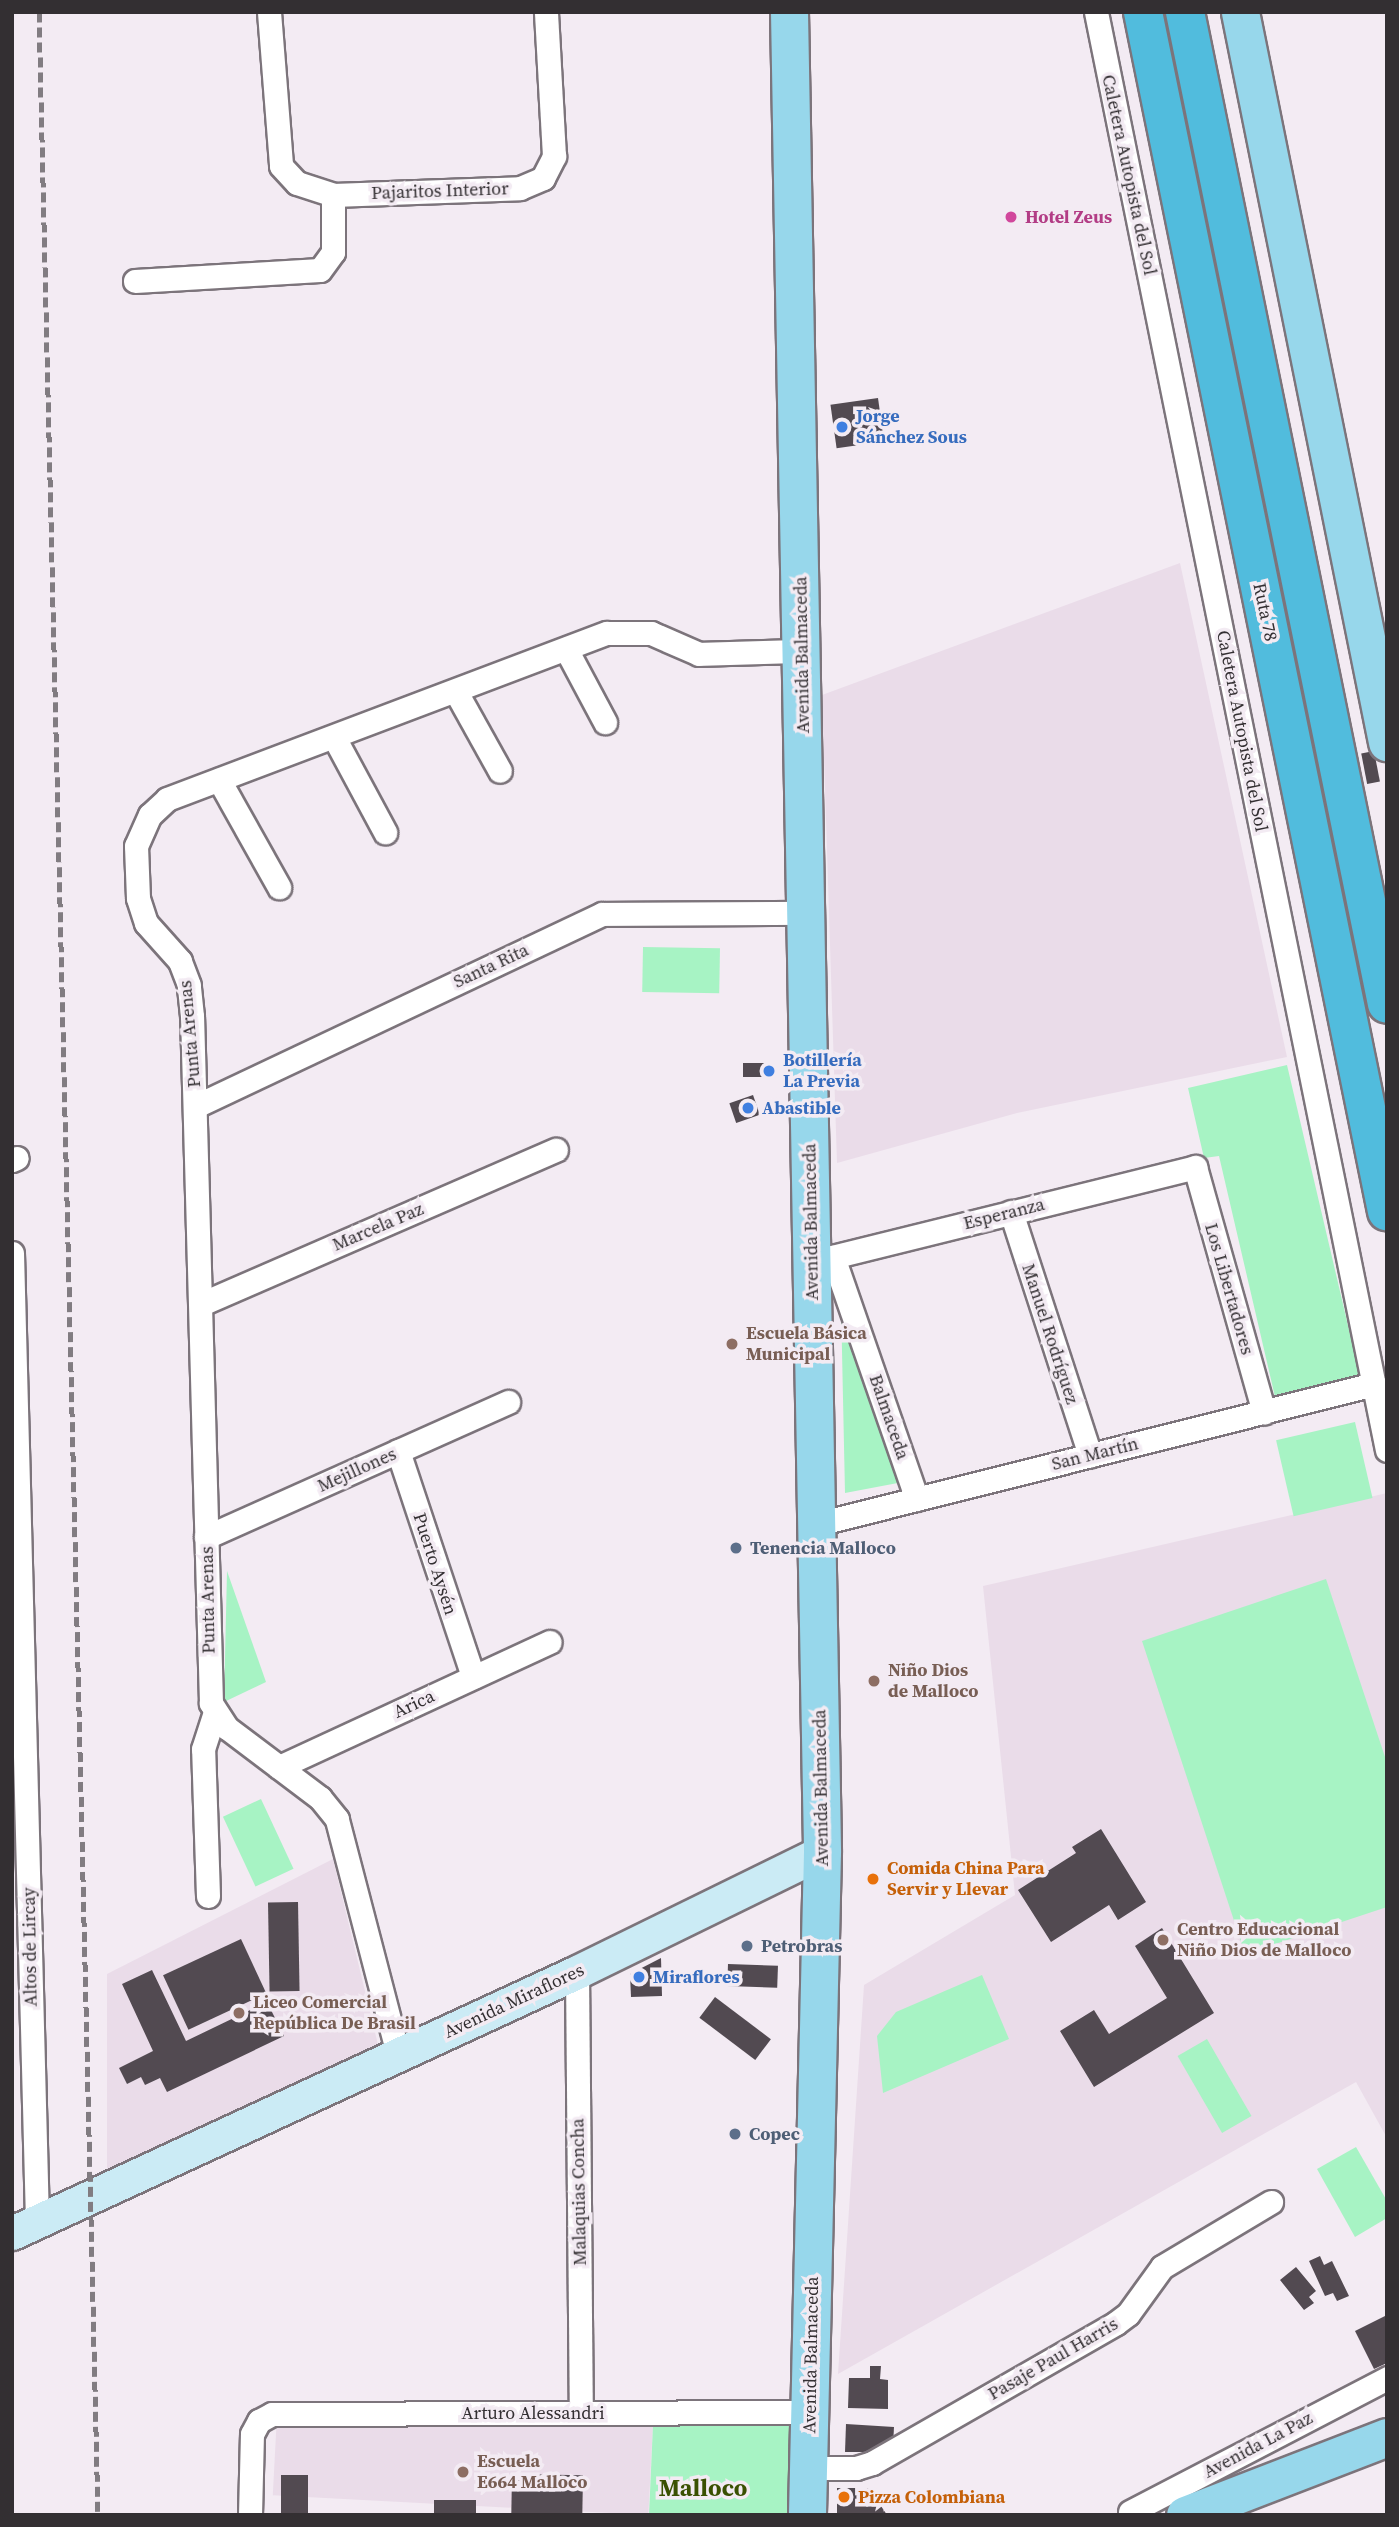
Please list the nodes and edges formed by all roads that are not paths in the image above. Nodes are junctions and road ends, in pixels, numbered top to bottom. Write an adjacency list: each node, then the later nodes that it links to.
1 (269, 12): 12 (street, Pajaritos Interior)
2 (546, 12): 12 (street, Pajaritos Interior)
3 (789, 12): 15 (main road, Avenida Balmaceda)
4 (1096, 12): 34 (street, Caletera Autopista del Sol)
5 (1135, 12): 10 (highway)
6 (1143, 12): 10 (highway, Ruta 78)
7 (1185, 12): 11 (highway)
8 (1197, 12): 11 (highway)
9 (1240, 12): 19 (main road)
10 (1156, 74): 29 (highway, Ruta 78)
11 (1205, 108): 25 (highway)
12 (333, 195): 13 (street)
13 (135, 281)
14 (566, 649): 15 (street, Punta Arenas); 16 (street, Punta Arenas); 17 (street)
15 (802, 651): 24 (main road, Avenida Balmaceda)
16 (456, 692): 18 (street, Punta Arenas); 20 (street)
17 (605, 722)
18 (335, 739): 21 (street, Punta Arenas); 22 (street)
19 (1387, 742)
20 (500, 771)
21 (219, 780): 23 (street); 26 (street, Punta Arenas)
22 (385, 832)
23 (279, 887)
24 (806, 913): 26 (street, Santa Rita); 32 (main road, Avenida Balmaceda)
25 (1387, 1004)
26 (196, 1106): 33 (street, Punta Arenas)
27 (556, 1150): 33 (street, Marcela Paz)
28 (1195, 1167): 30 (street, Esperanza); 36 (street, Los Libertadores)
29 (1387, 1211)
30 (1011, 1212): 32 (street, Esperanza); 39 (street, Manuel Rodríguez)
31 (12, 1253): 46 (street, Altos de Lircay)
32 (822, 1259): 40 (street, Balmaceda); 41 (main road, Avenida Balmaceda)
33 (201, 1304): 42 (street, Punta Arenas)
34 (1374, 1384): 36 (street, San Martín); 37 (street, Caletera Autopista del Sol)
35 (508, 1402): 38 (street, Mejillones)
36 (1264, 1412): 39 (street, San Martín)
37 (1387, 1450)
38 (398, 1451): 42 (street, Mejillones); 44 (street, Puerto Aysén)
39 (1090, 1455): 40 (street, San Martín)
40 (918, 1499): 41 (street, San Martín)
41 (817, 1524): 48 (main road, Avenida Balmaceda)
42 (206, 1537): 45 (street, Punta Arenas)
43 (549, 1642): 44 (street, Arica)
44 (472, 1677): 47 (street, Arica)
45 (215, 1712): 47 (street); 49 (street, Punta Arenas)
46 (19, 1743): 53 (street, Altos de Lircay)
47 (279, 1766): 51 (street)
48 (822, 1852): 50 (main road, Avenida Miraflores); 55 (main road, Avenida Balmaceda)
49 (208, 1896)
50 (577, 1972): 51 (main road, Avenida Miraflores); 56 (street, Malaquias Concha)
51 (398, 2054): 53 (main road, Avenida Miraflores)
52 (1271, 2202): 58 (street, Pasaje Paul Harris)
53 (25, 2227)
54 (1387, 2378): 59 (street, Avenida La Paz)
55 (810, 2412): 56 (street, Arturo Alessandri); 58 (main road, Avenida Balmaceda)
56 (581, 2413): 60 (street, Arturo Alessandri)
57 (1387, 2437): 62 (main road, Avenida La Paz)
58 (809, 2468): 61 (main road, Avenida Balmaceda)
59 (1130, 2512)
60 (250, 2515)
61 (807, 2515)
62 (1185, 2515)

